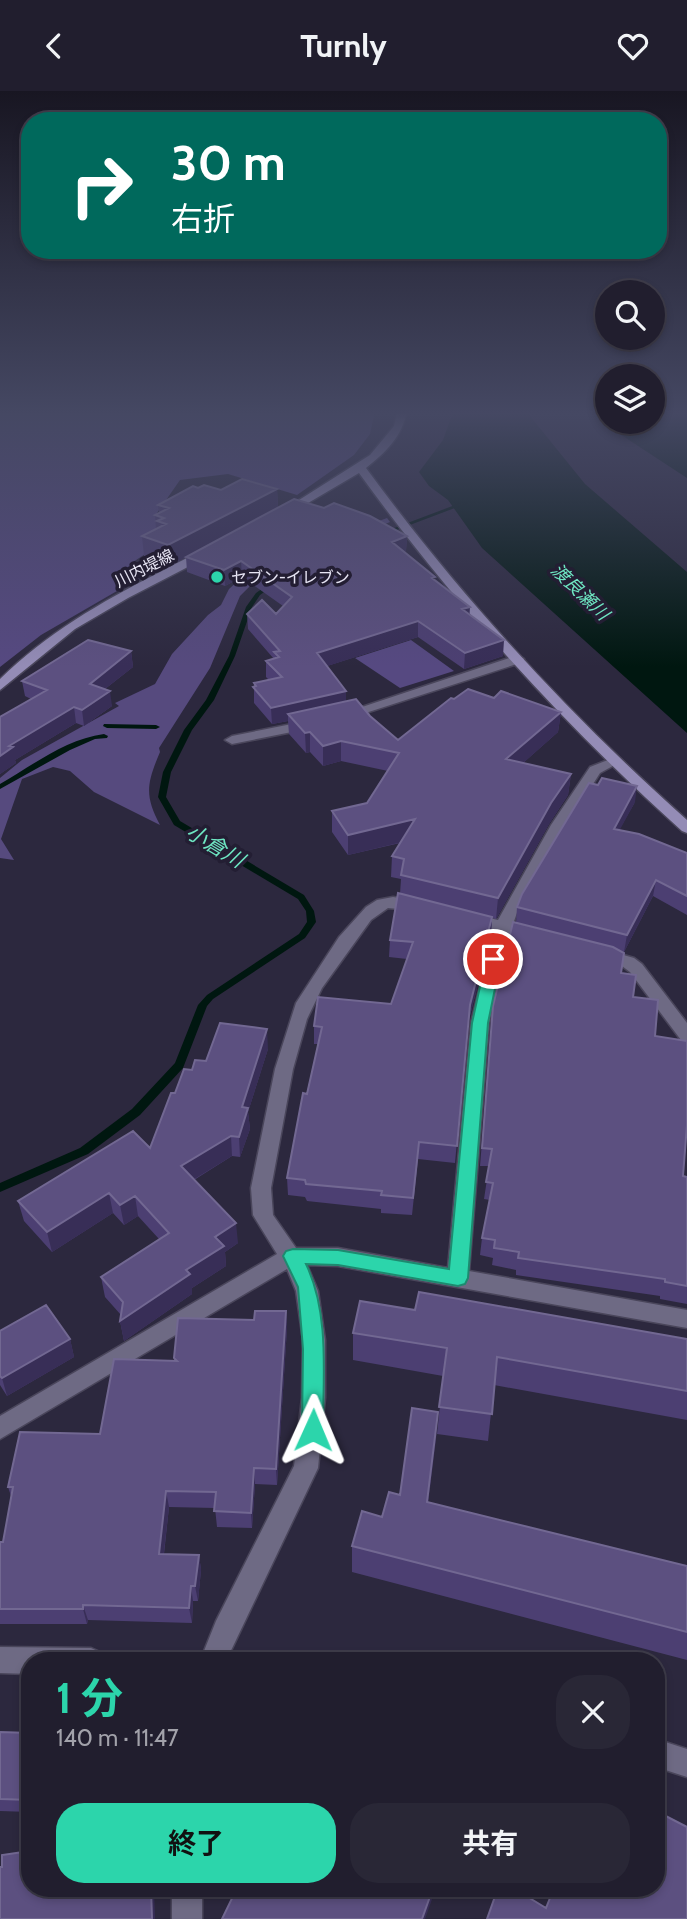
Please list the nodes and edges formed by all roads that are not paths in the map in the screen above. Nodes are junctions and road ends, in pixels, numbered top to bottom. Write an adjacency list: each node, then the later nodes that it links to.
1 (310, 496): 3 (street)
2 (381, 496): 5 (street)
3 (272, 519)
4 (219, 547): 6 (street, 川内堤線)
5 (518, 659): 7 (street); 8 (street)
6 (0, 686)
7 (232, 740)
8 (613, 762): 9 (street); 10 (street)
9 (687, 828)
10 (502, 926): 11 (street); 14 (street); 15 (street)
11 (554, 940)
12 (579, 947): 13 (street)
13 (687, 1036)
14 (293, 1256): 15 (street); 17 (street); 18 (street)
15 (458, 1278): 16 (street)
16 (687, 1319)
17 (0, 1428)
18 (216, 1652)
19 (0, 1660): 20 (street)
20 (21, 1660)
21 (665, 1756): 22 (street)
22 (687, 1762)
23 (187, 1897): 24 (street)
24 (187, 1919)

